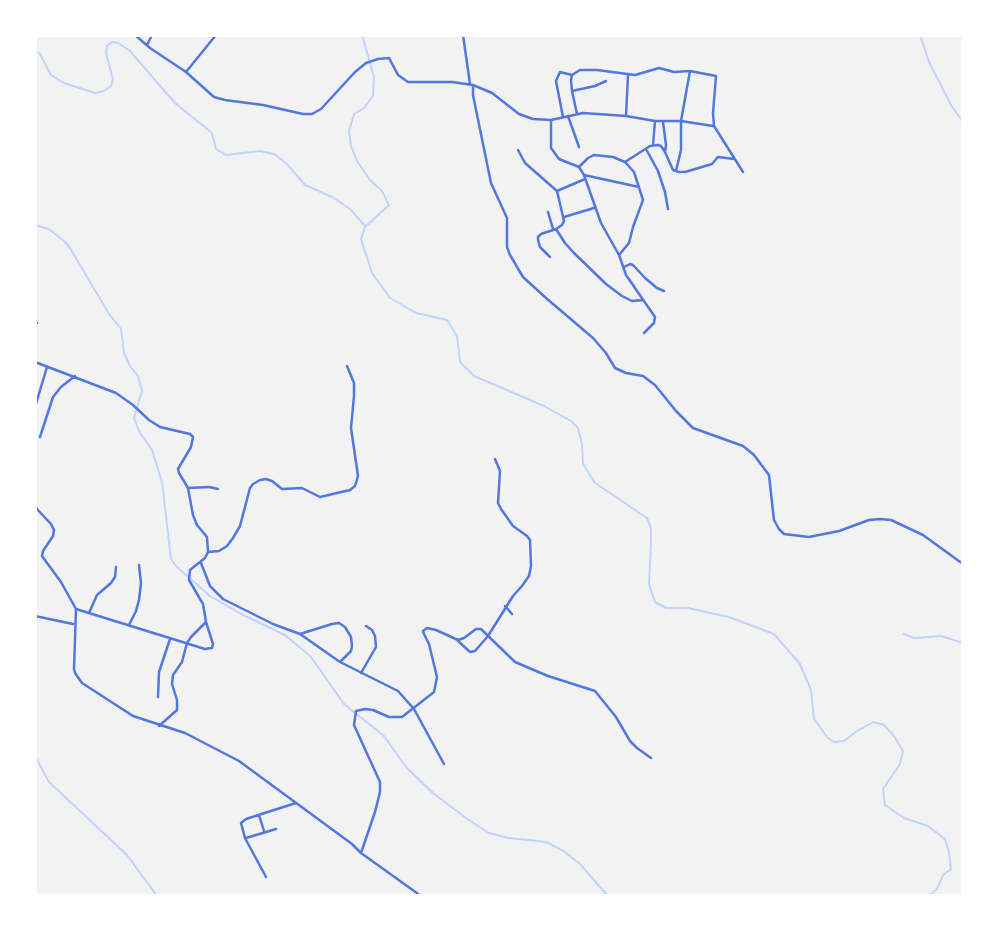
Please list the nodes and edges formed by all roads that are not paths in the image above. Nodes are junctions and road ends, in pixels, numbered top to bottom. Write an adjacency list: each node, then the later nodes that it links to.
1 (135, 35): 5 (street)
2 (152, 35): 5 (street)
3 (216, 35): 7 (street)
4 (463, 35): 11 (street)
5 (148, 46): 7 (street)
6 (690, 71): 9 (street); 19 (street); 21 (street)
7 (186, 72): 11 (street)
8 (572, 75): 9 (street); 12 (street); 16 (street)
9 (628, 75): 15 (street)
10 (606, 81): 12 (street)
11 (471, 84): 17 (street); 58 (street)
12 (572, 91): 13 (street)
13 (577, 114): 14 (street); 15 (street)
14 (569, 116): 16 (street); 23 (street)
15 (626, 116): 18 (street)
16 (563, 117): 17 (street)
17 (551, 120): 29 (street)
18 (655, 121): 20 (street); 22 (street)
19 (681, 121): 20 (street); 21 (street); 30 (street)
20 (663, 122): 26 (street)
21 (714, 126): 27 (street)
22 (653, 145): 24 (street); 26 (street)
23 (579, 148)
24 (646, 149): 28 (street); 36 (street)
25 (518, 150): 34 (street)
26 (665, 152): 30 (street)
27 (735, 159): 30 (street); 31 (street)
28 (625, 162): 29 (street); 33 (street)
29 (579, 167): 32 (street)
30 (676, 171)
31 (743, 172)
32 (584, 177): 33 (street); 34 (street); 35 (street)
33 (639, 187): 40 (street)
34 (557, 191): 38 (street)
35 (596, 208): 38 (street); 40 (street)
36 (668, 209)
37 (548, 212): 39 (street)
38 (564, 216): 39 (street)
39 (555, 230): 41 (street); 44 (street)
40 (618, 255): 42 (street)
41 (550, 257)
42 (624, 267): 43 (street); 44 (street)
43 (664, 291)
44 (643, 300): 45 (street)
45 (644, 333)
46 (35, 362): 47 (street)
47 (47, 366): 49 (street); 50 (street)
48 (347, 366): 56 (street)
49 (75, 376): 51 (street); 53 (street)
50 (35, 407)
51 (40, 437)
52 (495, 459): 61 (street)
53 (188, 488): 54 (street); 56 (street)
54 (218, 489)
55 (35, 507): 62 (street)
56 (208, 552): 57 (street)
57 (201, 563): 66 (street); 70 (street)
58 (963, 564)
59 (139, 565): 68 (street)
60 (116, 567): 63 (street)
61 (505, 606): 64 (street); 71 (street)
62 (76, 609): 63 (street); 67 (street)
63 (89, 613): 68 (street)
64 (512, 614)
65 (35, 616): 67 (street)
66 (206, 622): 74 (street); 74 (street)
67 (74, 624): 79 (street)
68 (129, 625): 72 (street)
69 (366, 626): 76 (street)
70 (300, 634): 75 (street); 75 (street)
71 (488, 636): 73 (street); 73 (street); 80 (street)
72 (170, 638): 74 (street); 77 (street)
73 (458, 640): 78 (street)
74 (187, 643): 79 (street)
75 (340, 662): 76 (street)
76 (361, 673): 78 (street)
77 (158, 697)
78 (414, 709): 81 (street); 89 (street)
79 (159, 726): 82 (street)
80 (651, 758)
81 (444, 764)
82 (296, 803): 83 (street); 89 (street)
83 (259, 815): 84 (street); 87 (street)
84 (242, 821): 85 (street); 88 (street)
85 (236, 822)
86 (276, 829): 87 (street)
87 (264, 831): 88 (street)
88 (245, 838): 90 (street)
89 (361, 853): 91 (street)
90 (266, 877)
91 (421, 896)

